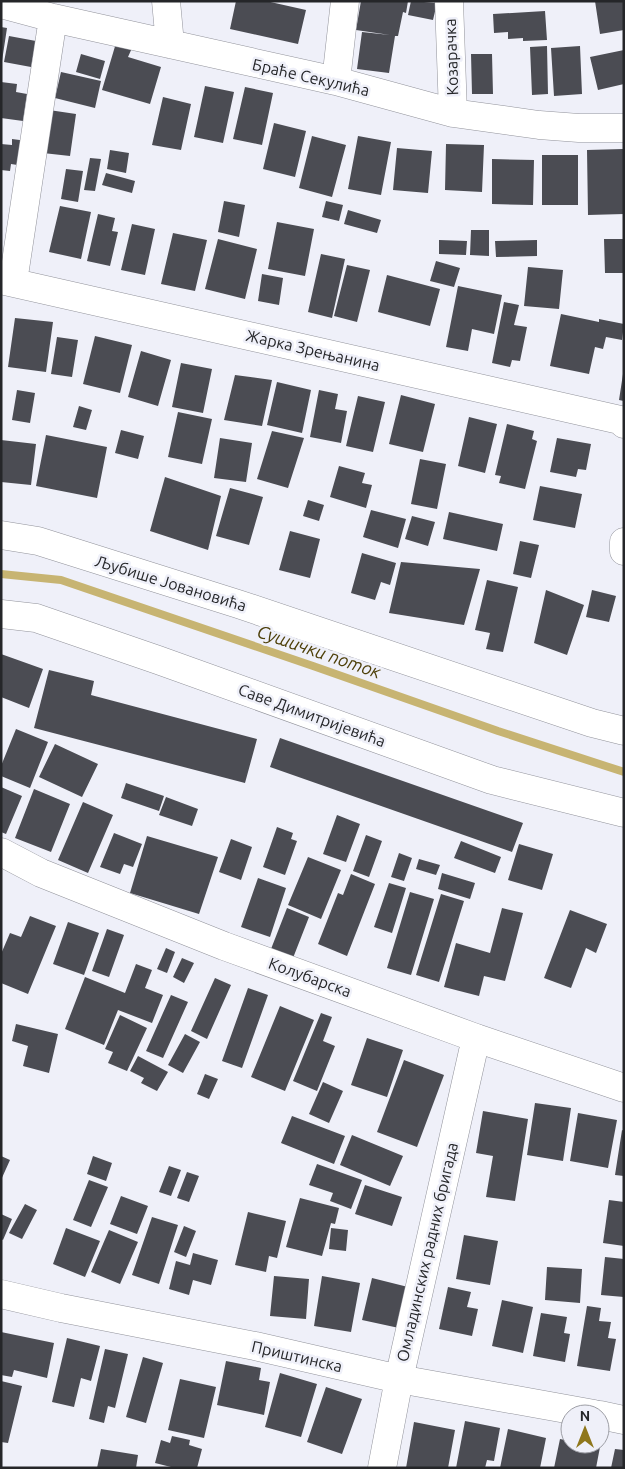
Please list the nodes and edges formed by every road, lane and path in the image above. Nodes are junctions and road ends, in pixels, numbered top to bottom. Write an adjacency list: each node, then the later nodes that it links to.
1 (166, 1): 6 (street)
2 (345, 1): 7 (street)
3 (449, 1): 8 (street, Козарачка)
4 (1, 4): 5 (street, Браће Секулића)
5 (53, 18): 6 (street, Браће Секулића); 10 (street)
6 (170, 44): 7 (street, Браће Секулића)
7 (336, 81): 8 (street, Браће Секулића)
8 (453, 113): 9 (street, Браће Секулића)
9 (624, 128)
10 (7, 281): 11 (street, Жарка Зрењанина)
11 (624, 424)
12 (1, 535): 16 (street, Љубише Јовановића)
13 (624, 542): 14 (street)
14 (624, 551)
15 (1, 614): 17 (street, Саве Димитријевића)
16 (624, 731)
17 (624, 813)
18 (1, 852): 19 (street, Колубарска)
19 (476, 1038): 20 (street, Колубарска); 22 (street, Омладинских радних бригада)
20 (624, 1088)
21 (1, 1294): 22 (street, Приштинска)
22 (399, 1379): 23 (street, Приштинска); 26 (street, Омладинских радних бригада)
23 (560, 1408)
24 (610, 1417): 25 (street)
25 (624, 1420)
26 (382, 1468)

